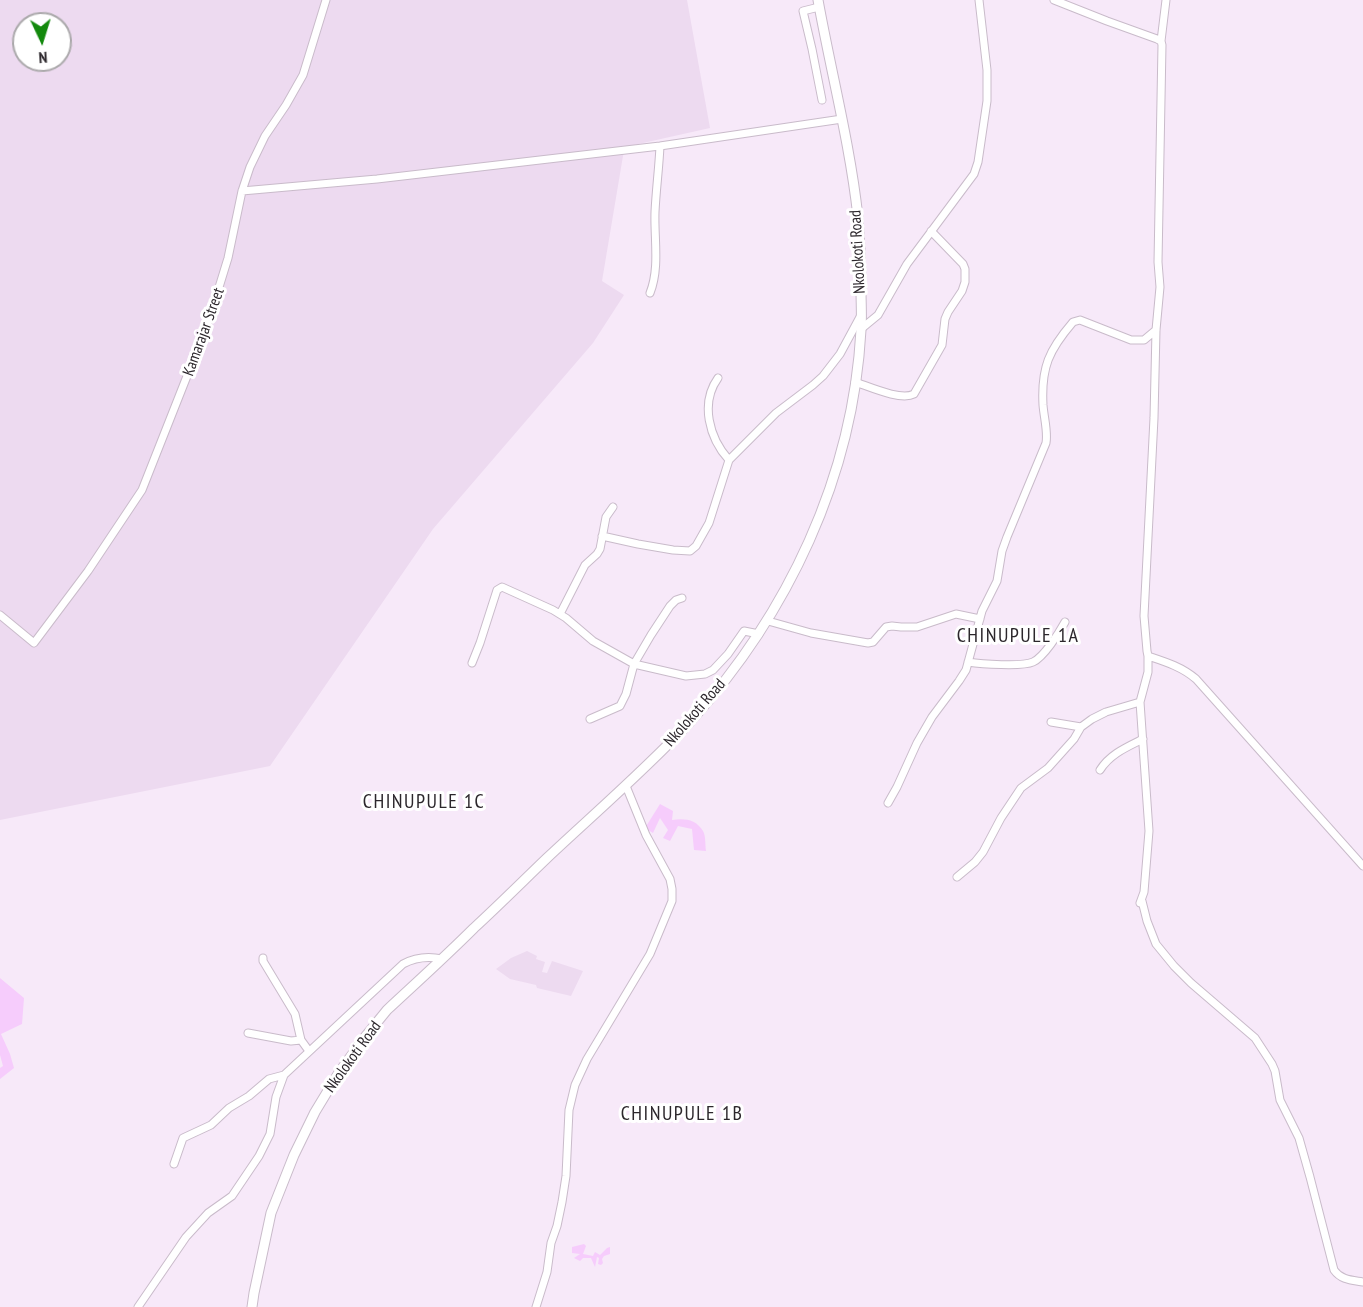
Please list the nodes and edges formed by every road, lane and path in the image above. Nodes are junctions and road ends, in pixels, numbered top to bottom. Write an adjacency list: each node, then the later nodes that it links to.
1 (326, 0): 10 (street, Kamarajar Street)
2 (978, 0): 11 (street)
3 (1054, 0): 6 (street)
4 (1166, 0): 6 (street)
5 (819, 3): 7 (street); 8 (main road, Nkolokoti Road)
6 (1161, 41): 15 (street)
7 (822, 99)
8 (842, 119): 9 (street); 13 (main road, Nkolokoti Road)
9 (660, 146): 10 (street); 12 (street)
10 (242, 191): 23 (street, Kamarajar Street)
11 (931, 231): 14 (street); 17 (street)
12 (650, 293)
13 (861, 314): 14 (main road, Nkolokoti Road); 18 (street)
14 (861, 329): 17 (main road, Nkolokoti Road)
15 (1156, 330): 24 (street); 28 (street)
16 (718, 378): 18 (street)
17 (855, 382): 25 (main road, Nkolokoti Road)
18 (729, 460): 20 (street)
19 (612, 507): 20 (street)
20 (603, 536): 22 (street)
21 (682, 598): 31 (street)
22 (560, 614): 30 (street); 31 (street)
23 (0, 615)
24 (980, 619): 25 (street); 29 (street)
25 (768, 621): 27 (main road, Nkolokoti Road)
26 (1065, 622): 29 (street)
27 (759, 634): 31 (street); 38 (main road, Nkolokoti Road)
28 (1148, 656): 32 (street); 40 (street)
29 (968, 662): 39 (street)
30 (472, 663)
31 (634, 664): 33 (street)
32 (1140, 702): 35 (street); 36 (street)
33 (590, 719)
34 (1051, 722): 35 (street)
35 (1080, 727): 41 (street)
36 (1143, 739): 37 (street); 49 (street)
37 (1100, 770)
38 (626, 786): 43 (main road, Nkolokoti Road); 52 (street)
39 (888, 803)
40 (1363, 866)
41 (957, 877)
42 (263, 958): 45 (street)
43 (442, 959): 46 (street); 51 (main road, Nkolokoti Road)
44 (248, 1033): 45 (street)
45 (301, 1040): 46 (street)
46 (309, 1051): 47 (street)
47 (284, 1074): 48 (street); 50 (street)
48 (174, 1164)
49 (1363, 1282)
50 (138, 1307)
51 (252, 1307)
52 (536, 1307)

